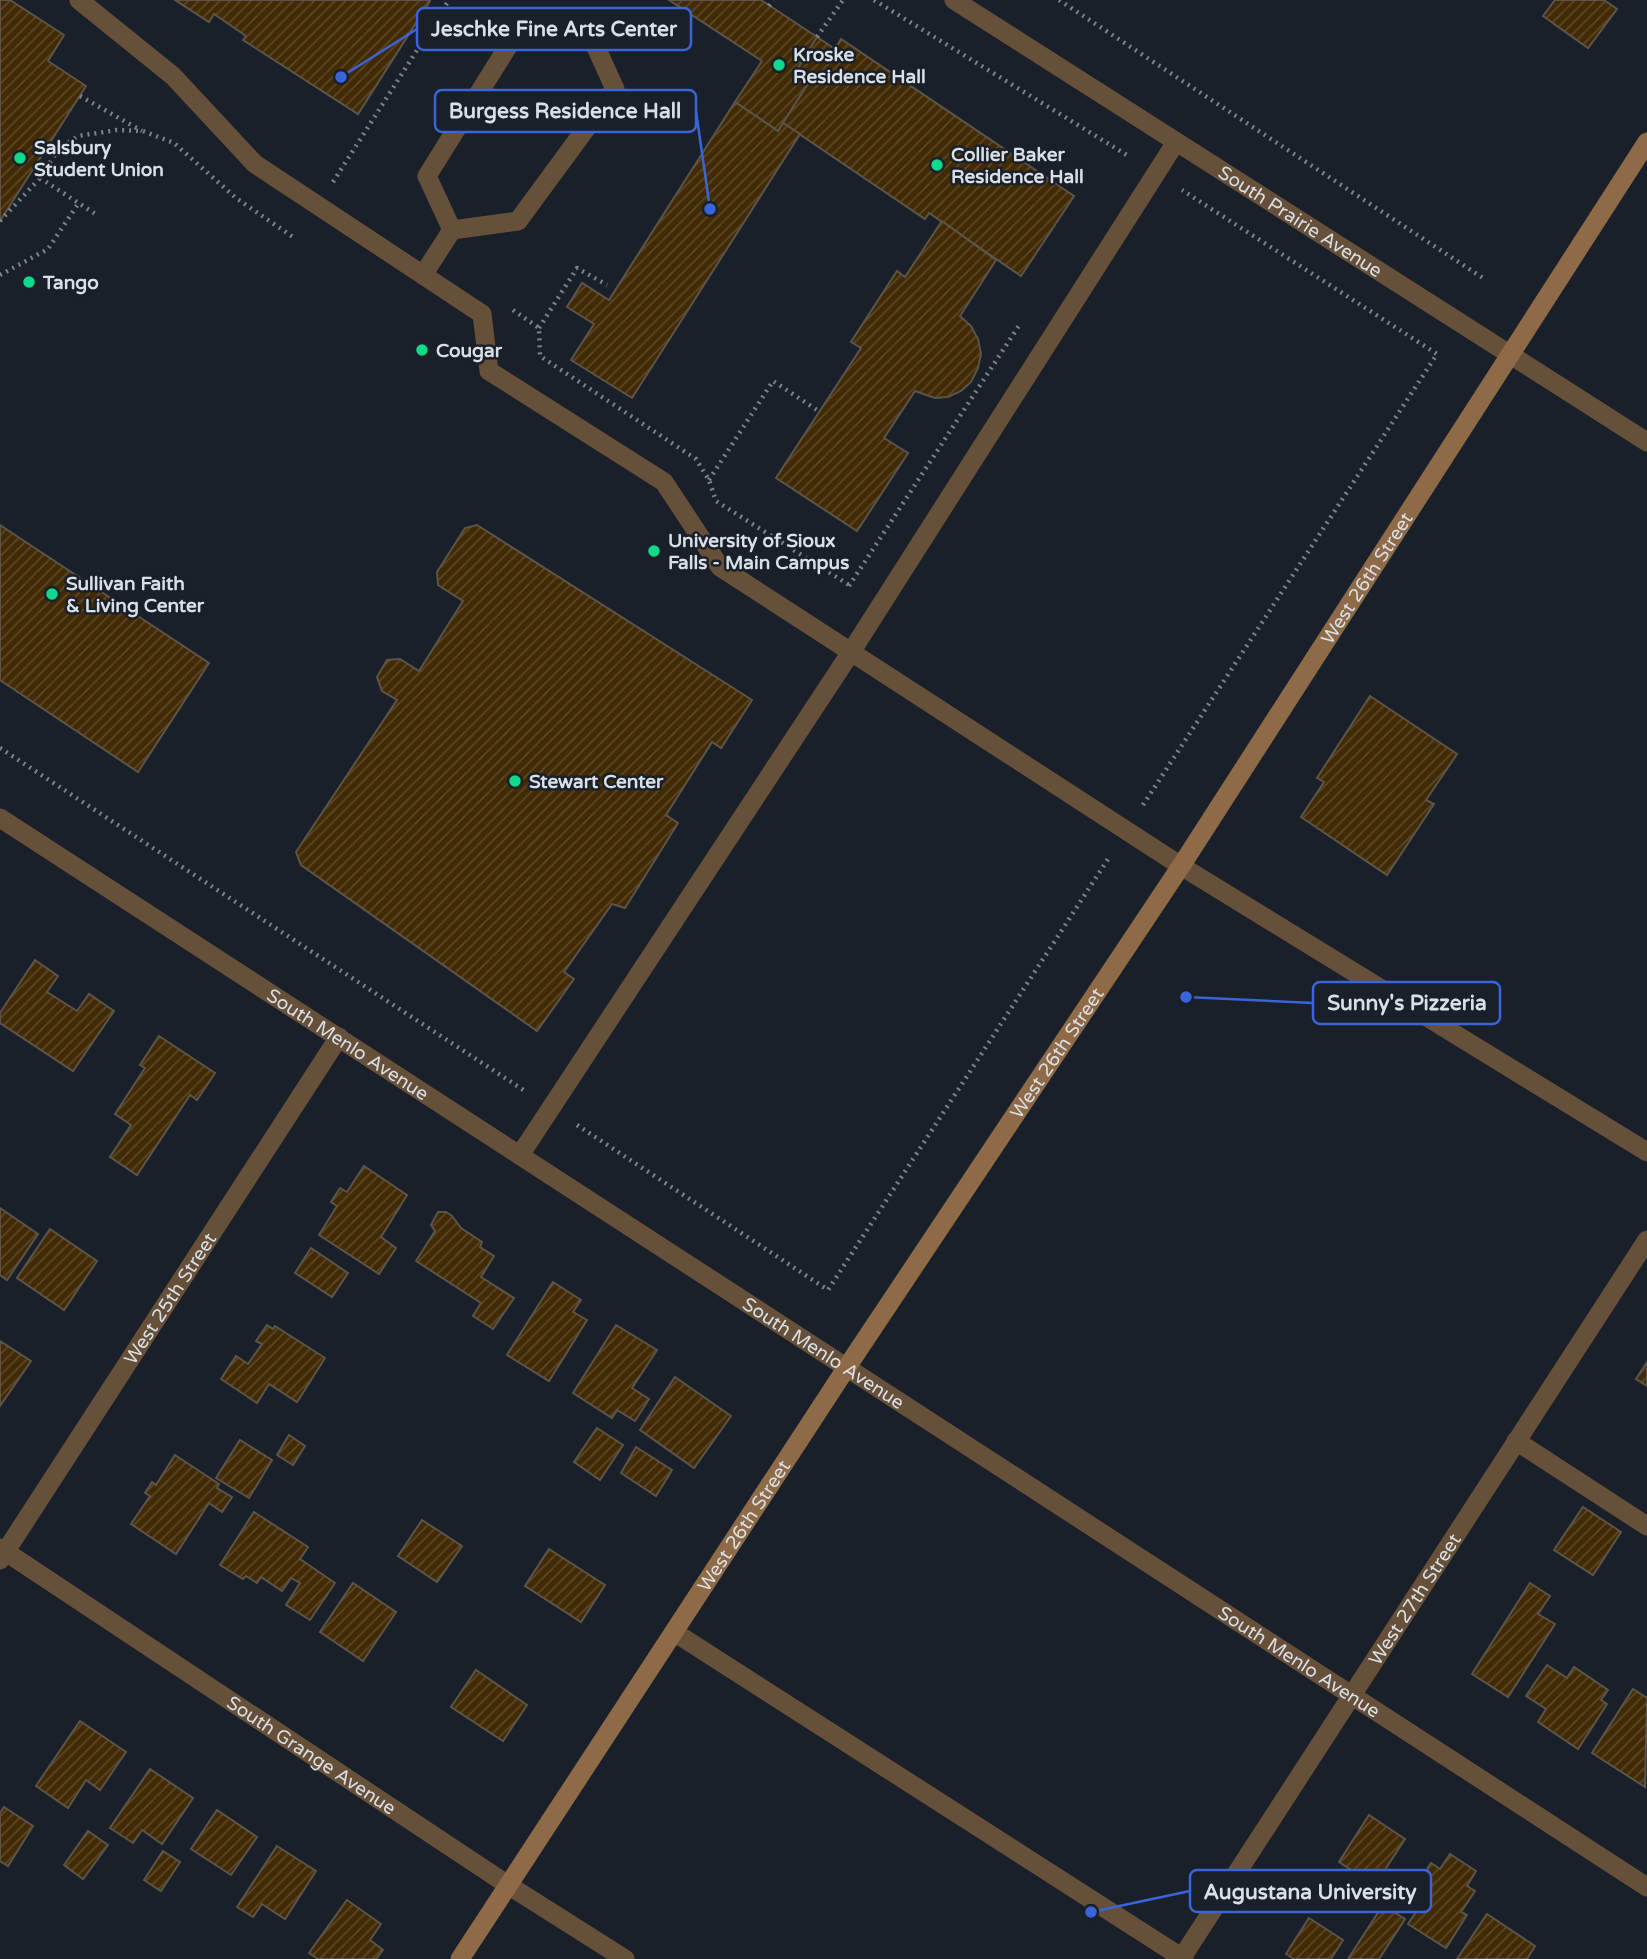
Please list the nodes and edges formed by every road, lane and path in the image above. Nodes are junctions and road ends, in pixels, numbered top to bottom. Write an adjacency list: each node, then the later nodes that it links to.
1 (79, 0): 21 (street)
2 (449, 0): 14 (path)
3 (773, 0): 7 (path)
4 (843, 0): 8 (path)
5 (1059, 0): 22 (path)
6 (957, 1): 11 (street, South Prairie Avenue)
7 (769, 6)
8 (817, 37)
9 (80, 96): 10 (path)
10 (142, 131): 13 (path); 19 (path)
11 (1176, 142): 26 (street, South Prairie Avenue); 31 (street)
12 (1647, 142): 26 (main road, West 26th Street)
13 (40, 178): 15 (path); 17 (path)
14 (330, 187)
15 (78, 204): 16 (path); 20 (path)
16 (97, 215)
17 (0, 221)
18 (452, 230): 18 (street); 21 (street)
19 (293, 237)
20 (0, 275)
21 (423, 275): 31 (street)
22 (1483, 278)
23 (607, 285): 25 (path)
24 (508, 306): 25 (path)
25 (539, 328): 29 (path)
26 (1510, 354): 28 (street, South Prairie Avenue); 34 (main road, West 26th Street)
27 (820, 412): 29 (path)
28 (1647, 442)
29 (709, 480): 30 (path)
30 (849, 585)
31 (851, 652): 34 (street); 36 (street)
32 (0, 748): 36 (path)
33 (0, 818): 35 (street, South Menlo Avenue)
34 (1181, 866): 37 (street); 41 (main road, West 26th Street)
35 (339, 1037): 38 (street, South Menlo Avenue); 44 (street, West 25th Street)
36 (551, 1108): 38 (street); 40 (path)
37 (1647, 1152)
38 (520, 1155): 41 (street, South Menlo Avenue)
39 (1647, 1240): 42 (street, West 27th Street)
40 (828, 1290)
41 (847, 1367): 45 (main road, West 26th Street); 46 (street, South Menlo Avenue)
42 (1516, 1441): 43 (street); 46 (street, West 27th Street)
43 (1647, 1526)
44 (2, 1554): 47 (street, South Grange Avenue)
45 (674, 1632): 47 (main road, West 26th Street); 51 (street)
46 (1352, 1695): 48 (street, South Menlo Avenue); 51 (street, West 27th Street)
47 (508, 1885): 49 (main road, West 26th Street); 50 (street, South Grange Avenue)
48 (1647, 1887)
49 (460, 1959)
50 (625, 1959)
51 (1182, 1959)

